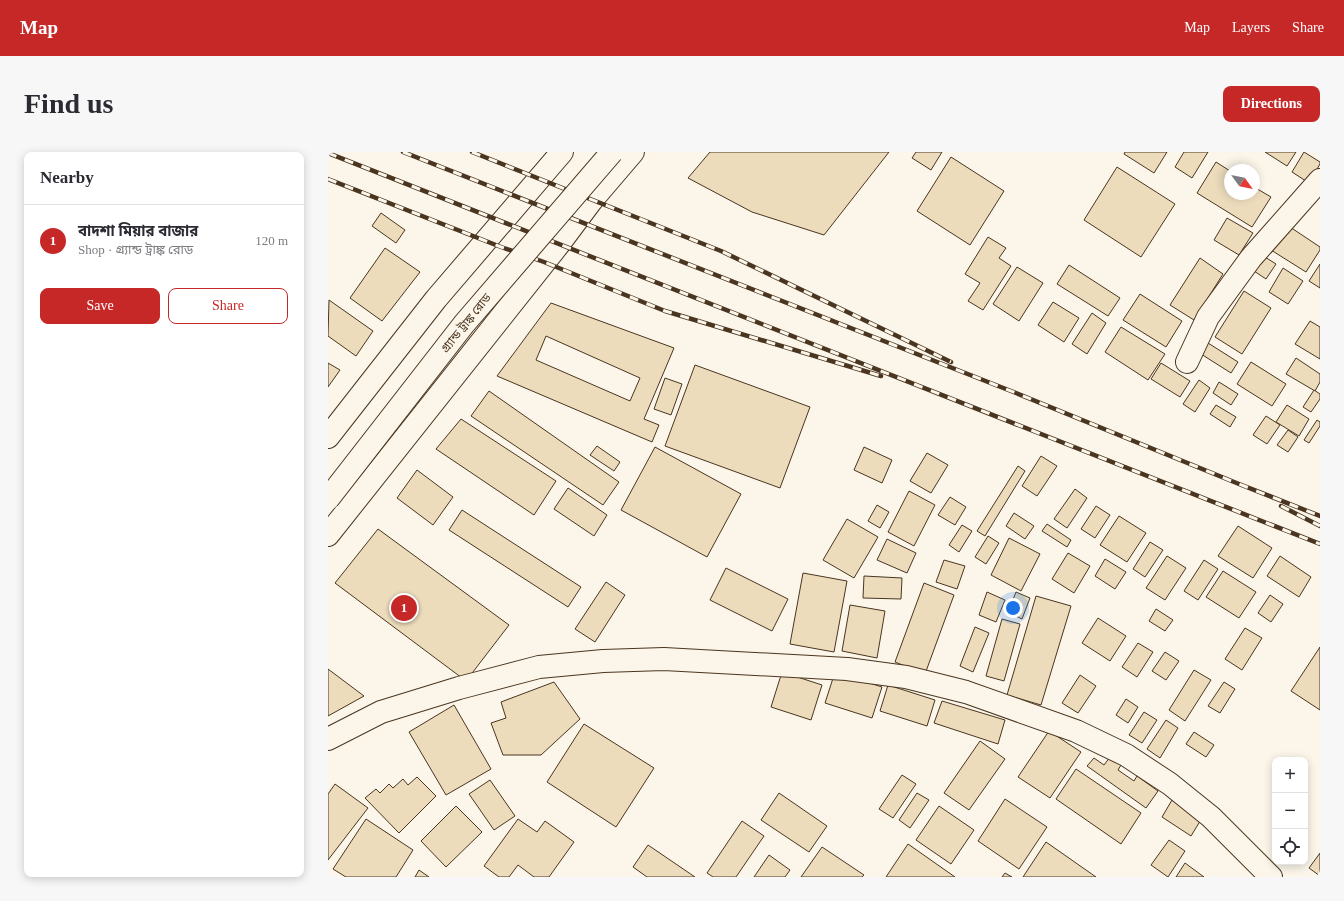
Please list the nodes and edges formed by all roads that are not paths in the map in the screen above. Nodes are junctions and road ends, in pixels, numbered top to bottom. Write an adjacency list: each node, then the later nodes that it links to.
1 (562, 152): 6 (main road)
2 (612, 152): 7 (main road, গ্র্যান্ড ট্রাঙ্ক রোড, bridge)
3 (633, 152): 8 (main road)
4 (1320, 180): 5 (main road)
5 (1187, 362)
6 (328, 437)
7 (328, 500)
8 (328, 535)
9 (328, 739): 10 (main road)
10 (1271, 877)

